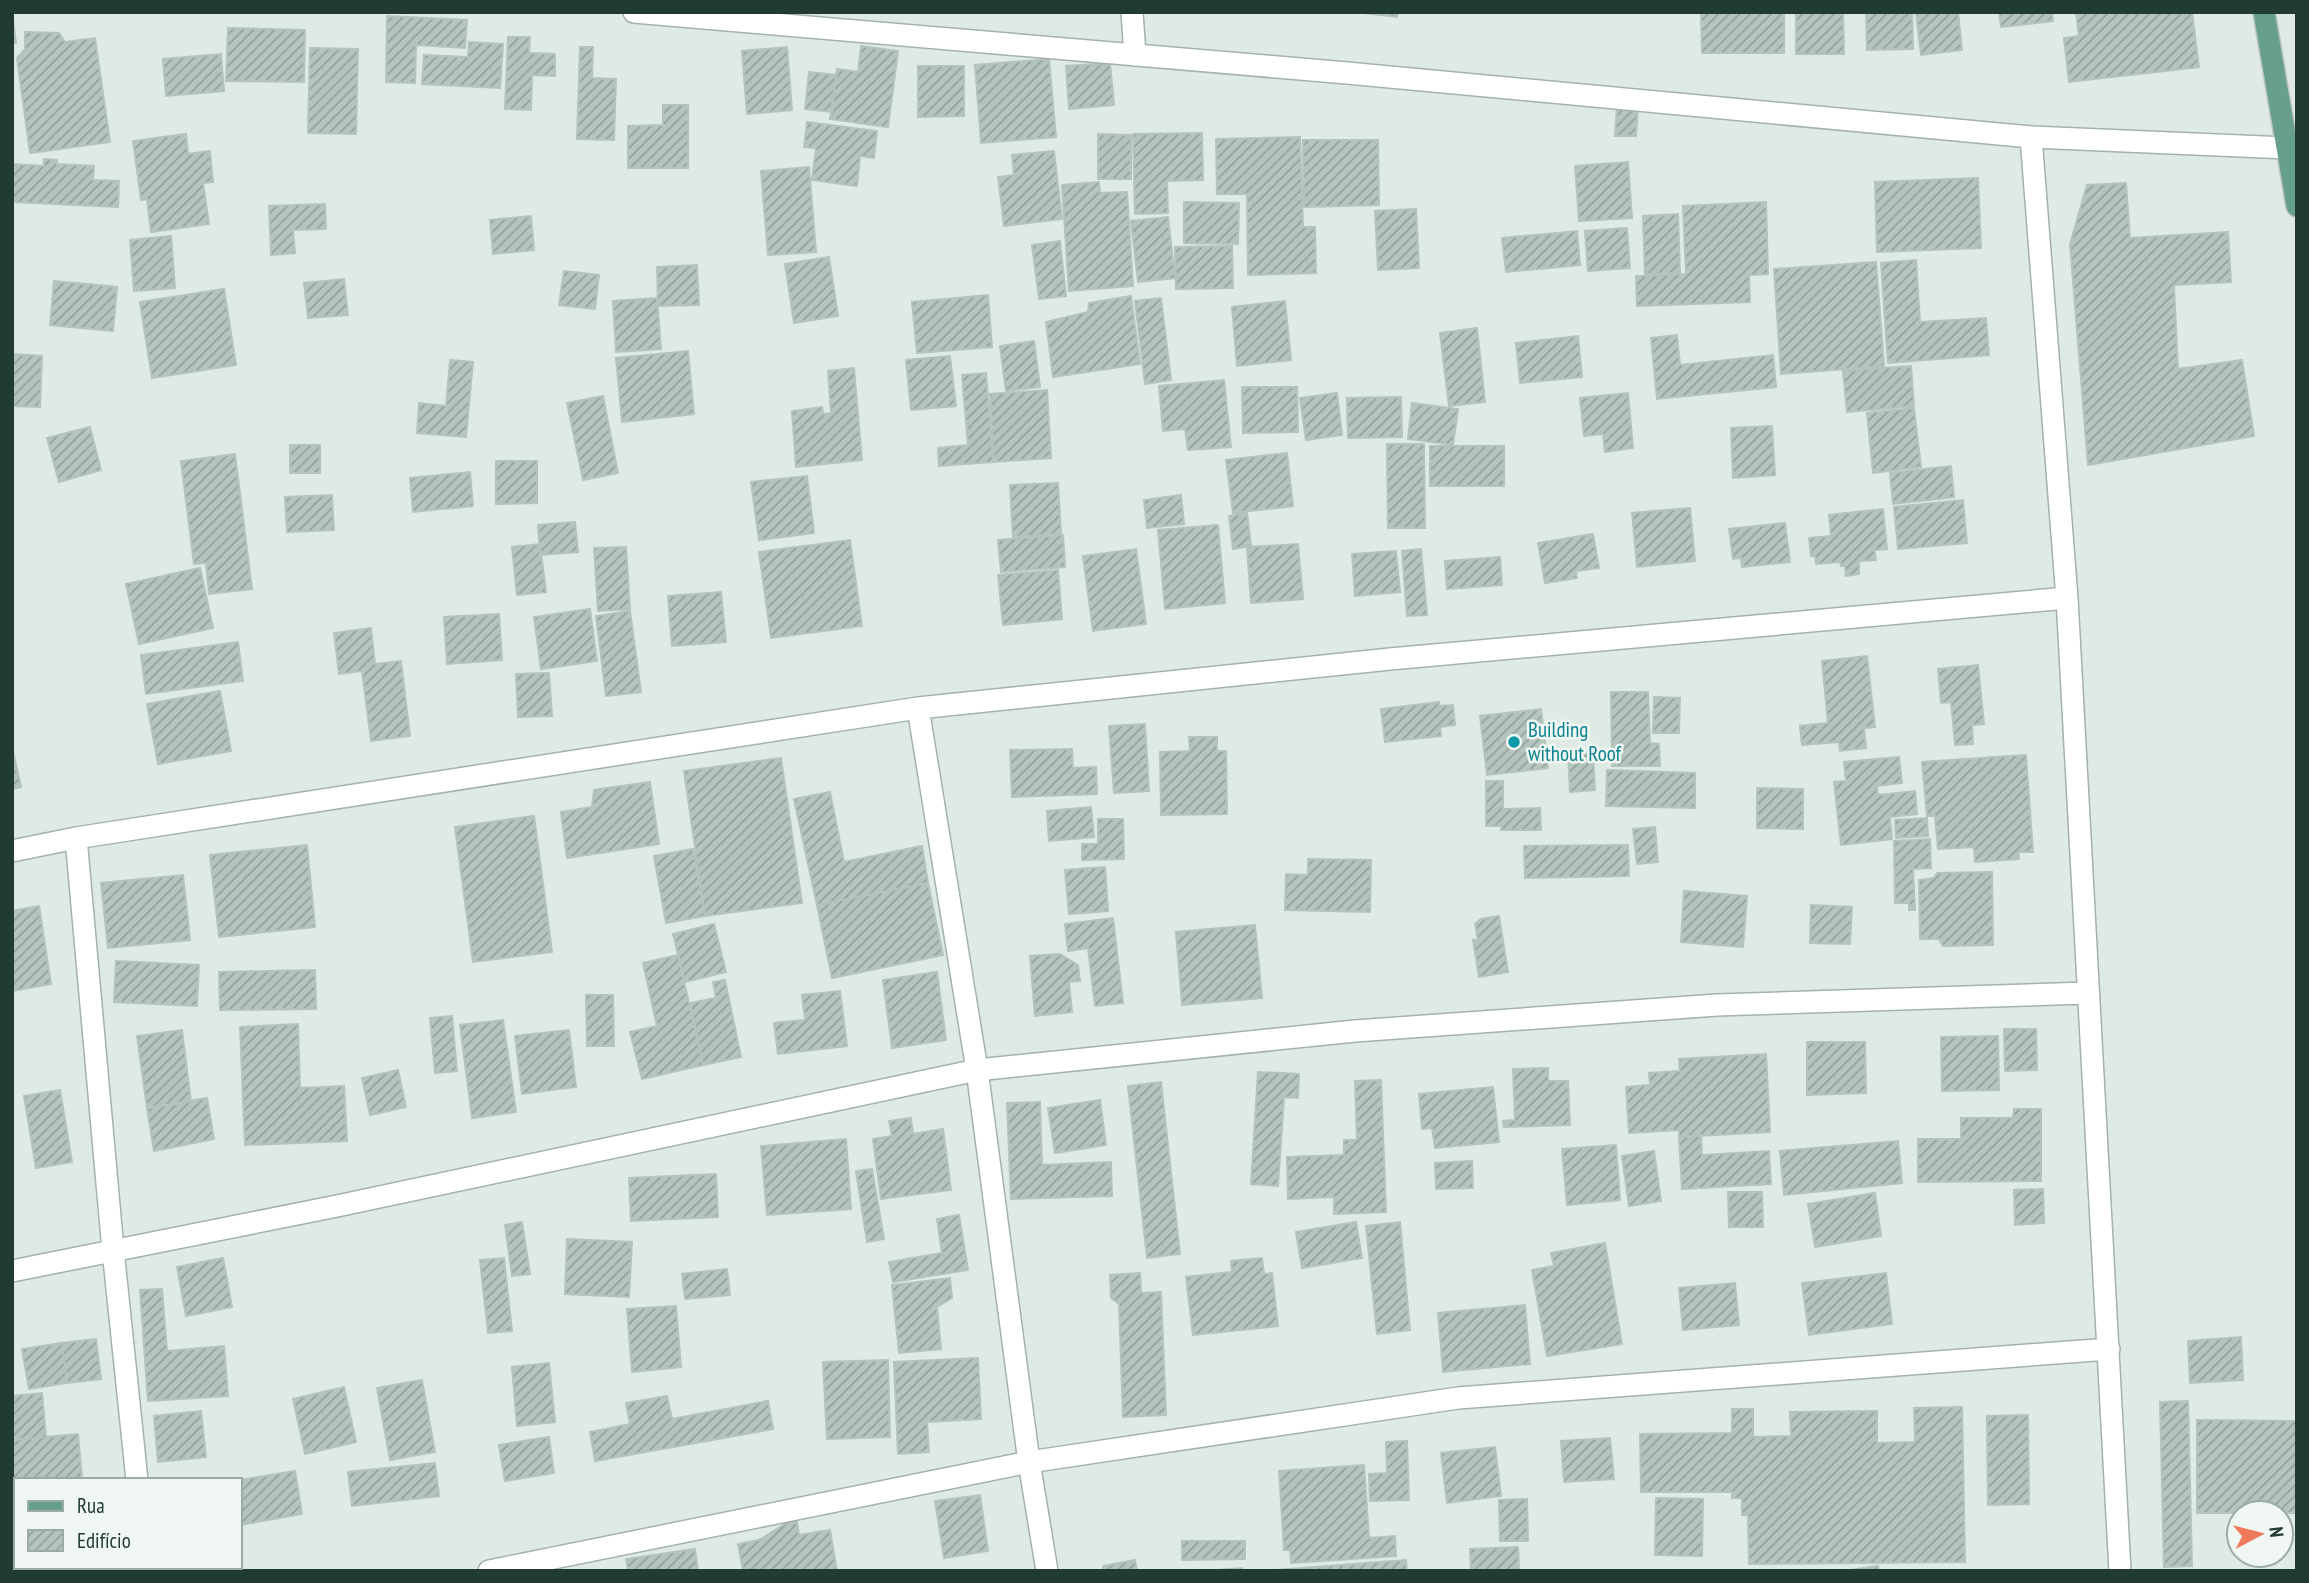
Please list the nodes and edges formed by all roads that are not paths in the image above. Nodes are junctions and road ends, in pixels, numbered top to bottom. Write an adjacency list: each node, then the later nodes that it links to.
1 (634, 12): 4 (street)
2 (1132, 12): 4 (street)
3 (2264, 12): 6 (main road)
4 (1135, 55): 5 (street)
5 (2031, 137): 6 (street); 8 (street)
6 (2292, 148): 7 (main road)
7 (2297, 206)
8 (2067, 598): 9 (street); 12 (street)
9 (918, 708): 10 (street); 13 (street)
10 (76, 838): 11 (street); 14 (street)
11 (12, 851)
12 (2087, 993): 13 (street); 16 (street)
13 (977, 1070): 14 (street); 17 (street)
14 (113, 1250): 15 (street); 18 (street)
15 (12, 1271)
16 (2109, 1349): 17 (street); 21 (street)
17 (1029, 1462): 19 (street); 20 (street)
18 (137, 1478)
19 (489, 1571)
20 (1047, 1571)
21 (2120, 1571)

